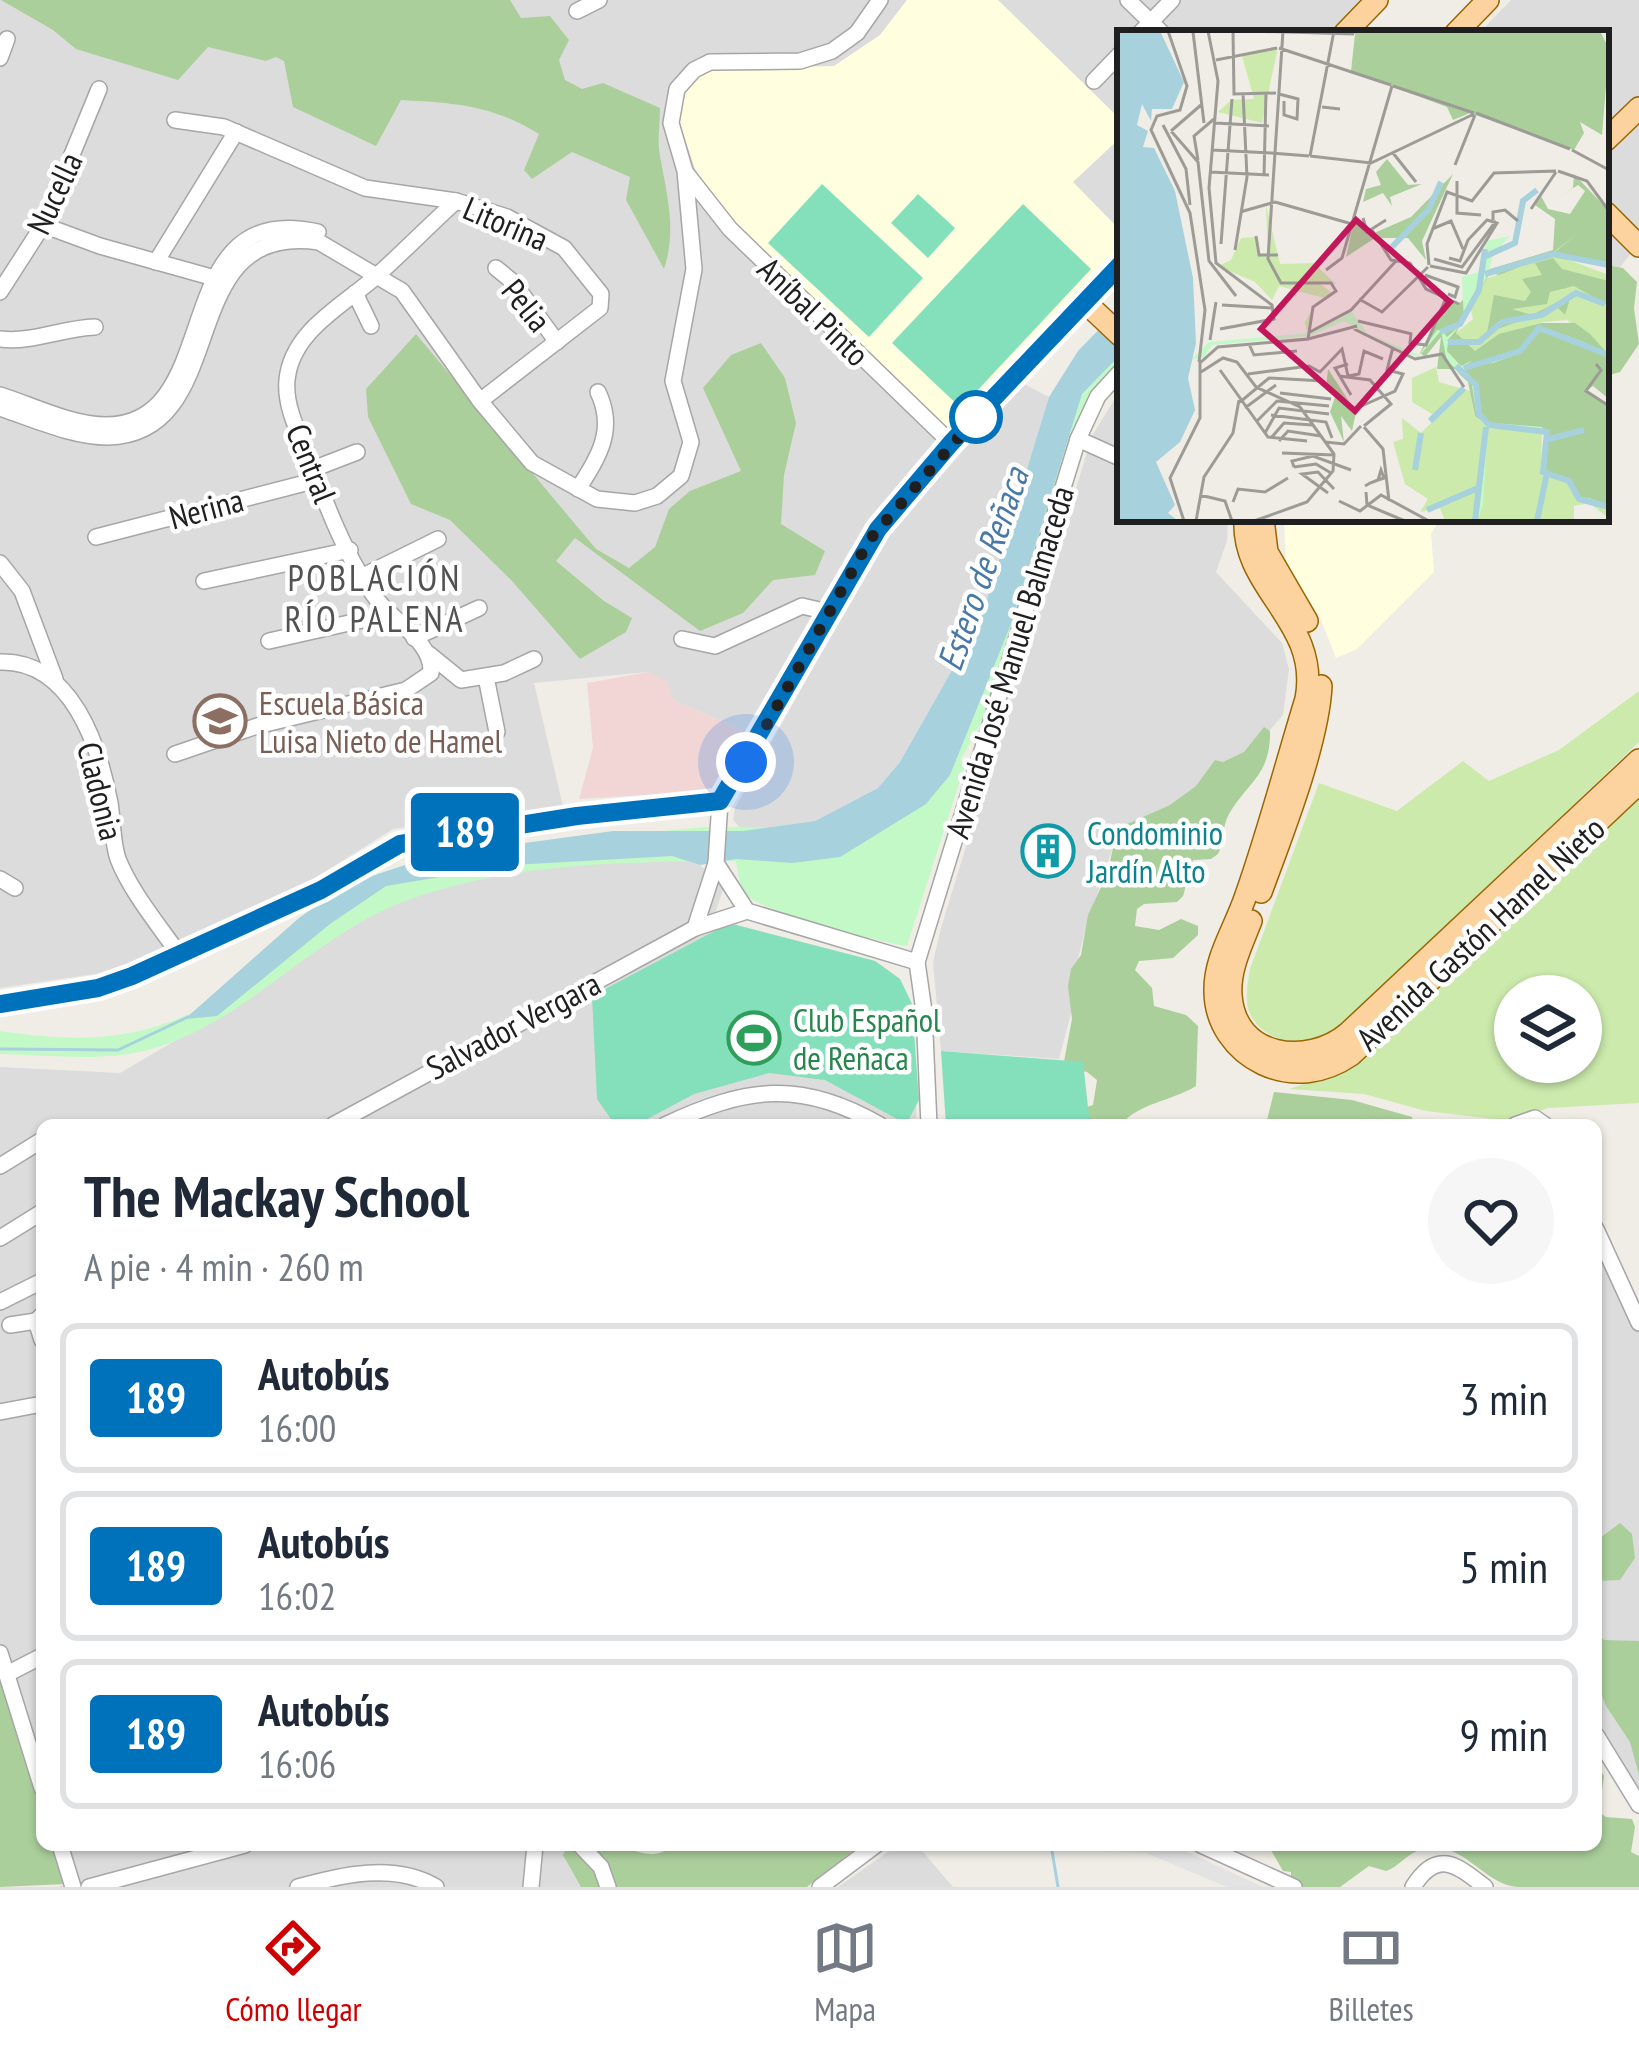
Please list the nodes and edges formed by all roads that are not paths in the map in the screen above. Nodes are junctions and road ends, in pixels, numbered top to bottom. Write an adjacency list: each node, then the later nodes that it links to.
1 (599, 0): 7 (street)
2 (880, 0): 20 (street)
3 (1128, 0): 8 (street)
4 (1172, 0): 8 (street)
5 (1377, 0): 9 (main road)
6 (1488, 0): 10 (main road)
7 (577, 10)
8 (1151, 29)
9 (1348, 30)
10 (1459, 30)
11 (8, 39): 13 (street)
12 (1117, 57): 14 (street)
13 (0, 58)
14 (1094, 81)
15 (99, 89): 23 (street, Nucella)
16 (1639, 108): 19 (main road)
17 (175, 120): 18 (street, Litorina)
18 (236, 132): 21 (street, Litorina); 25 (street)
19 (1609, 137)
20 (685, 171): 44 (street, Aníbal Pinto); 48 (street)
21 (456, 201): 28 (street, Central); 37 (street, Litorina)
22 (1609, 217): 24 (main road)
23 (43, 225): 25 (street); 30 (street, Nucella)
24 (1639, 246)
25 (156, 262): 29 (street)
26 (496, 268): 37 (street, Pelia)
27 (1117, 272): 32 (main road)
28 (378, 276): 29 (street); 31 (street, Central); 41 (street)
29 (219, 279): 40 (street); 42 (street)
30 (0, 292)
31 (355, 293): 33 (street); 47 (street, Central)
32 (1092, 309): 35 (main road); 44 (street)
33 (371, 326)
34 (95, 327): 36 (street)
35 (1117, 332)
36 (0, 339)
37 (557, 343): 41 (street, Litorina)
38 (1117, 375): 43 (street, Avenida José Manuel Balmaceda)
39 (598, 392): 48 (street)
40 (0, 395)
41 (480, 400): 48 (street)
42 (0, 408)
43 (1078, 439): 46 (street); 76 (street, Avenida José Manuel Balmaceda)
44 (951, 443): 57 (street)
45 (357, 452): 47 (street, Nerina)
46 (1117, 457)
47 (315, 475): 50 (street, Nerina); 52 (street, Central)
48 (578, 489)
49 (1254, 524): 69 (main road, Avenida Gastón Hamel Nieto); 70 (main road, Avenida Gastón Hamel Nieto)
50 (96, 537)
51 (437, 539): 54 (street)
52 (350, 550): 54 (street, Central); 55 (street)
53 (0, 563): 66 (street, Cladonia)
54 (363, 576): 58 (street, Central)
55 (204, 581)
56 (479, 608): 59 (street)
57 (828, 612): 60 (street); 71 (street)
58 (389, 614): 59 (street, Central); 61 (street)
59 (414, 638): 62 (street, Central)
60 (682, 639)
61 (269, 641)
62 (429, 654): 65 (street); 68 (street)
63 (534, 659): 65 (street)
64 (0, 662): 66 (street)
65 (486, 676): 67 (street)
66 (55, 679): 75 (street, Cladonia)
67 (497, 732)
68 (175, 754)
69 (1639, 760)
70 (1639, 782)
71 (720, 801): 72 (street); 75 (street)
72 (716, 859): 73 (street); 74 (street)
73 (747, 911): 74 (street, Salvador Vergara); 76 (street)
74 (695, 928): 78 (street, Salvador Vergara)
75 (178, 953): 77 (street)
76 (916, 962): 81 (street)
77 (0, 1004)
78 (344, 1119)
79 (681, 1119): 80 (street)
80 (868, 1119)
81 (927, 1119)
82 (36, 1144): 83 (street)
83 (0, 1166)
84 (36, 1216): 85 (street)
85 (0, 1238)
86 (1602, 1242): 90 (street)
87 (36, 1284): 88 (street)
88 (0, 1302)
89 (36, 1319): 91 (street)
90 (1639, 1323)
91 (10, 1325)
92 (36, 1404): 93 (street)
93 (0, 1412)
94 (0, 1653): 96 (street)
95 (36, 1659): 96 (street)
96 (7, 1675): 98 (street)
97 (1602, 1745): 99 (street)
98 (36, 1769)
99 (1639, 1804)
100 (62, 1851): 107 (street)
101 (222, 1851): 108 (street)
102 (534, 1851): 111 (street)
103 (586, 1851): 112 (street)
104 (868, 1851): 113 (street)
105 (1215, 1851): 114 (street)
106 (1418, 1880): 115 (street)
107 (73, 1887)
108 (89, 1887)
109 (298, 1887): 110 (street)
110 (436, 1887)
111 (531, 1887)
112 (608, 1887)
113 (820, 1887)
114 (1294, 1887)
115 (1485, 1887)

